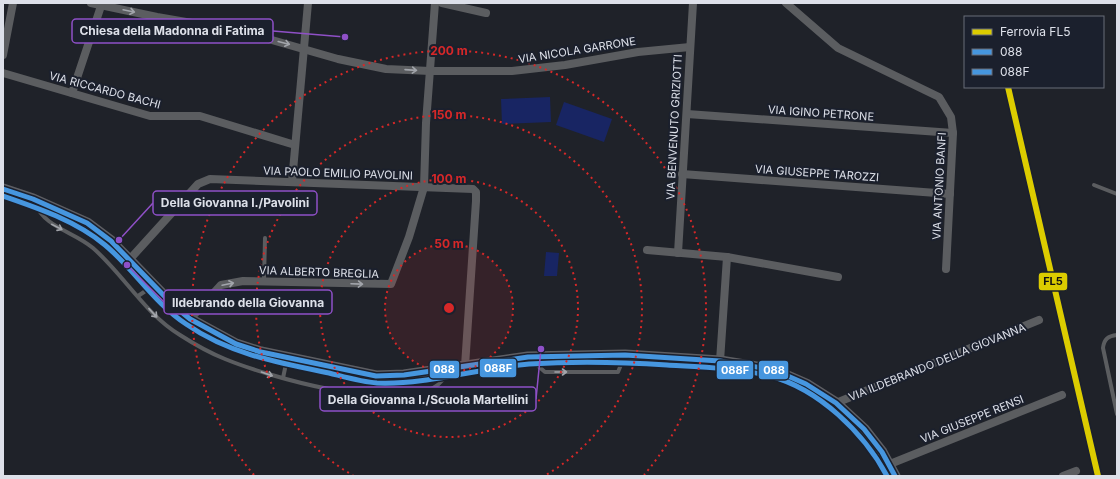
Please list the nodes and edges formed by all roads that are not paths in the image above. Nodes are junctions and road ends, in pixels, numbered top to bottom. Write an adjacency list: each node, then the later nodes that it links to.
1 (13, 3): 12 (street)
2 (91, 3): 8 (street, VIA NICOLA GARRONE)
3 (308, 3): 11 (street)
4 (435, 3): 13 (street, VIA ALBERTO BREGLIA)
5 (442, 3): 9 (street)
6 (693, 3): 10 (street, VIA BENVENUTO GRIZIOTTI)
7 (786, 3): 17 (street, VIA ANTONIO BANFI)
8 (102, 6): 11 (street, VIA NICOLA GARRONE, one-way to 11); 15 (street)
9 (486, 14)
10 (690, 46): 13 (street, VIA NICOLA GARRONE); 16 (street, VIA BENVENUTO GRIZIOTTI)
11 (305, 48): 13 (street, VIA NICOLA GARRONE, one-way to 13); 18 (street)
12 (3, 55)
13 (430, 72): 22 (street, VIA ALBERTO BREGLIA)
14 (3, 73): 15 (street, VIA RICCARDO BACHI)
15 (72, 94): 18 (street, VIA RICCARDO BACHI)
16 (687, 114): 17 (street, VIA IGINO PETRONE); 19 (street, VIA BENVENUTO GRIZIOTTI)
17 (953, 133): 24 (street, VIA ANTONIO BANFI)
18 (295, 145): 20 (street)
19 (682, 174): 24 (street, VIA GIUSEPPE TAROZZI); 29 (street, VIA BENVENUTO GRIZIOTTI)
20 (292, 182): 22 (street, VIA PAOLO EMILIO PAVOLINI); 31 (street, VIA PAOLO EMILIO PAVOLINI)
21 (1094, 185): 25 (lane)
22 (424, 187): 34 (street, VIA ALBERTO BREGLIA, one-way to 22); 44 (street, VIA PAOLO EMILIO PAVOLINI)
23 (3, 189): 26 (street, VIA ILDEBRANDO DELLA GIOVANNA)
24 (950, 194): 32 (street, VIA ANTONIO BANFI)
25 (1117, 194)
26 (33, 199): 31 (street, VIA ILDEBRANDO DELLA GIOVANNA); 36 (lane, one-way to 36)
27 (265, 238): 34 (lane)
28 (647, 250): 29 (street)
29 (678, 253): 30 (street)
30 (727, 257): 33 (street); 43 (street)
31 (130, 259): 35 (street, VIA ILDEBRANDO DELLA GIOVANNA)
32 (946, 269)
33 (838, 277)
34 (264, 281): 37 (street, VIA ALBERTO BREGLIA, one-way to 34)
35 (154, 285): 36 (lane); 37 (street, VIA ILDEBRANDO DELLA GIOVANNA)
36 (138, 296): 47 (lane, one-way to 47)
37 (190, 319): 42 (street, VIA ILDEBRANDO DELLA GIOVANNA)
38 (1039, 320): 50 (street, VIA ILDEBRANDO DELLA GIOVANNA)
39 (1117, 335): 51 (lane)
40 (625, 355): 41 (street, VIA ILDEBRANDO DELLA GIOVANNA); 41 (lane, one-way to 40); 43 (street, VIA ILDEBRANDO DELLA GIOVANNA)
41 (528, 357): 44 (street, VIA ILDEBRANDO DELLA GIOVANNA)
42 (287, 359): 46 (street, VIA ILDEBRANDO DELLA GIOVANNA); 47 (lane)
43 (720, 362): 50 (street, VIA ILDEBRANDO DELLA GIOVANNA)
44 (465, 366): 45 (street, VIA ILDEBRANDO DELLA GIOVANNA)
45 (449, 368): 46 (street, VIA ILDEBRANDO DELLA GIOVANNA); 49 (lane)
46 (380, 376): 49 (lane)
47 (283, 378): 49 (lane)
48 (1062, 395): 52 (street, VIA GIUSEPPE RENSI)
49 (377, 396)
50 (836, 403): 52 (street, VIA ILDEBRANDO DELLA GIOVANNA)
51 (1117, 414)
52 (890, 464): 54 (street, VIA ILDEBRANDO DELLA GIOVANNA)
53 (1076, 471): 55 (street)
54 (895, 476)
55 (1063, 476)

